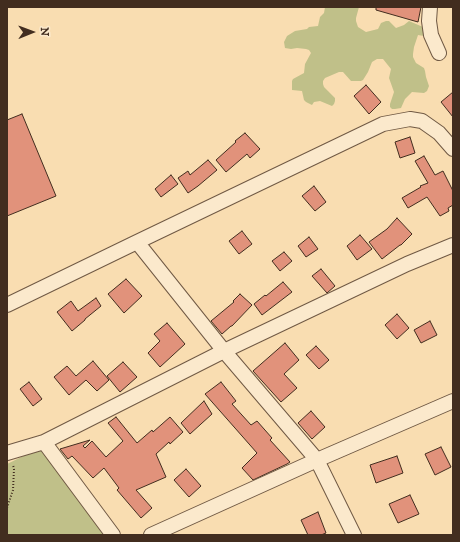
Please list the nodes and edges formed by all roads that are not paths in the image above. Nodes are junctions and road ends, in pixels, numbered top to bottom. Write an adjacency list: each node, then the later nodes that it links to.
1 (430, 7): 2 (street)
2 (440, 53)
3 (453, 149): 4 (street)
4 (137, 242): 6 (street); 7 (street)
5 (453, 244): 7 (street)
6 (7, 305)
7 (224, 351): 9 (street); 11 (street)
8 (453, 401): 11 (street)
9 (44, 442): 10 (street); 12 (street)
10 (8, 452)
11 (316, 460): 13 (street); 14 (street)
12 (113, 535)
13 (151, 535)
14 (354, 535)

